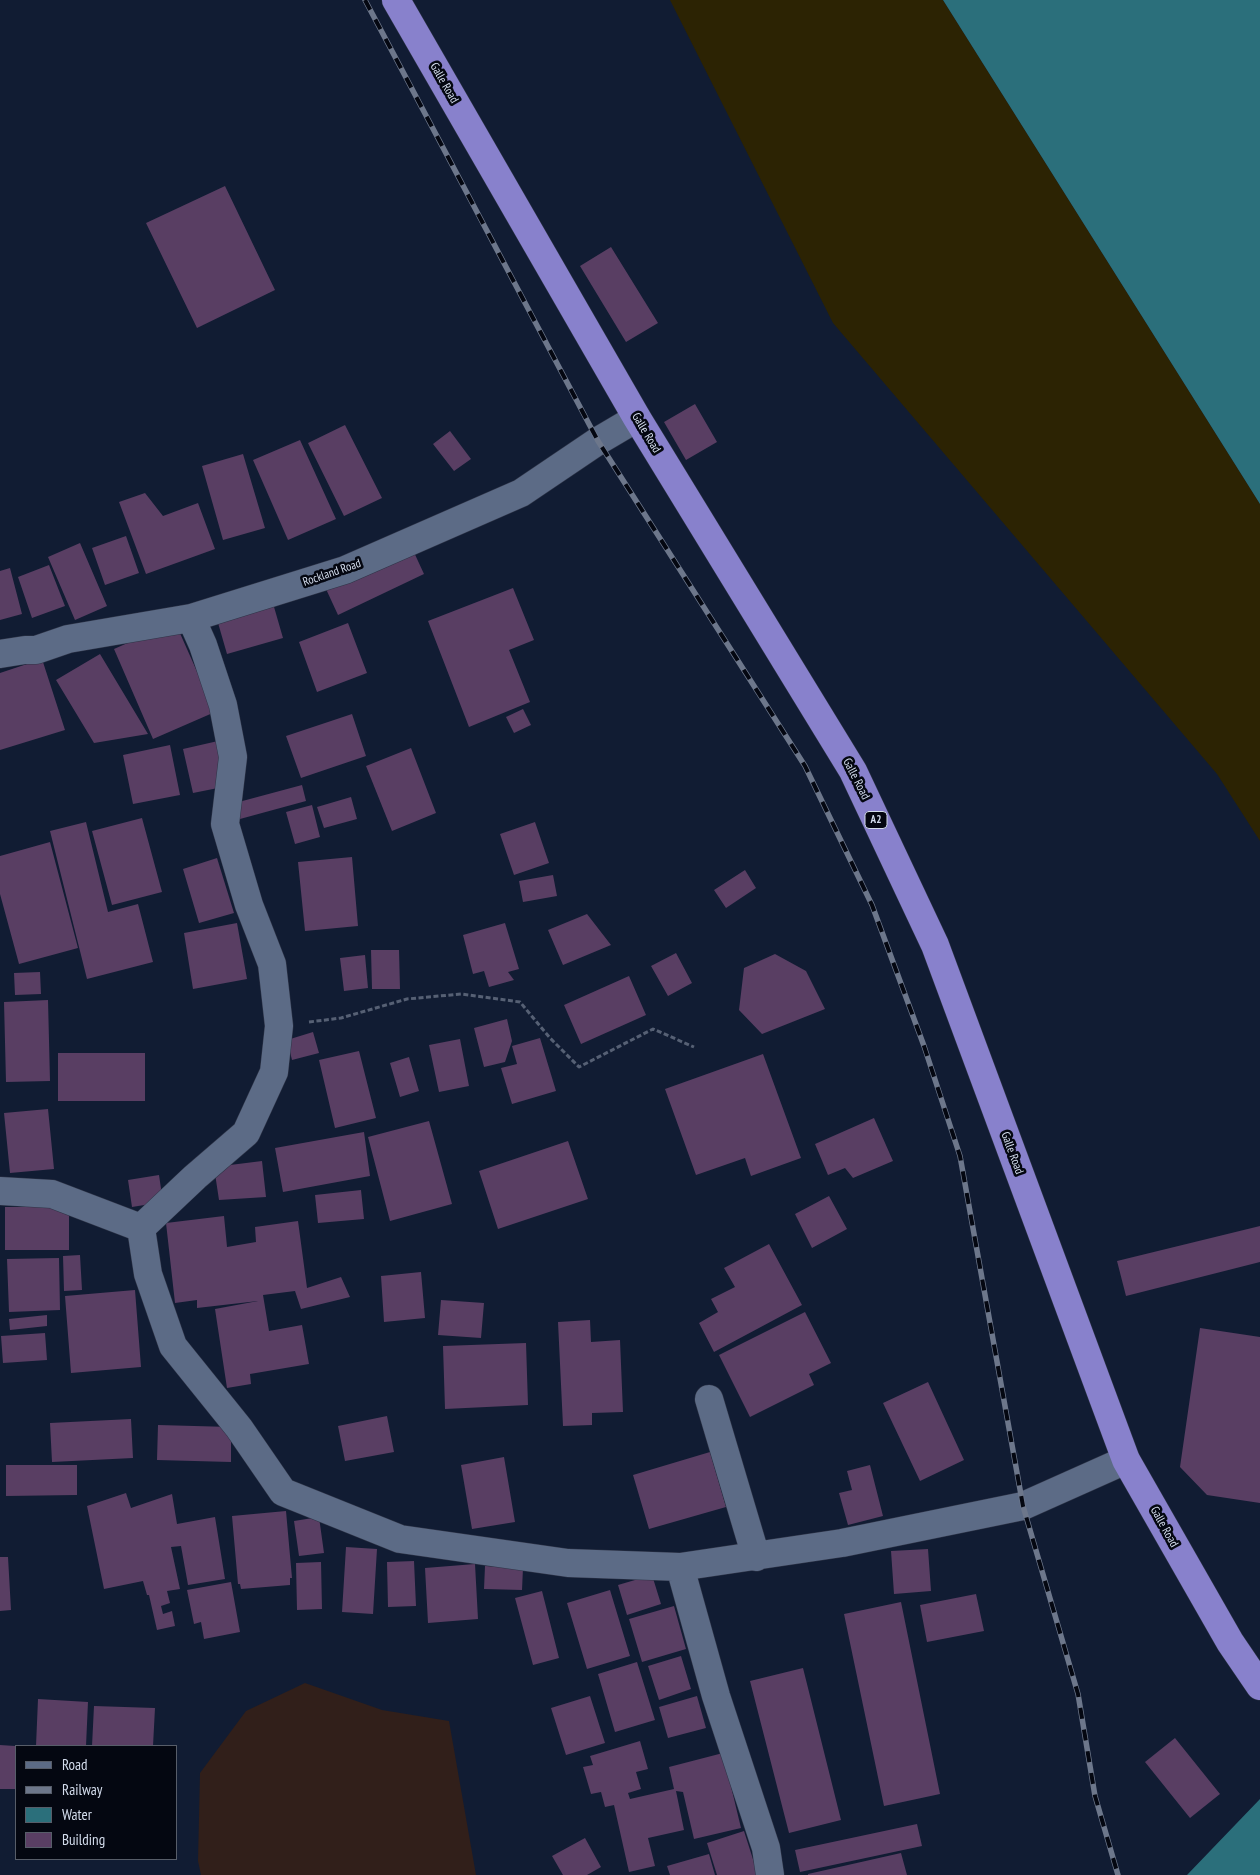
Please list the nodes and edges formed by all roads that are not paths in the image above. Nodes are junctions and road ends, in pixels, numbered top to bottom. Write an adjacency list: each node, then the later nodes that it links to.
1 (396, 0): 2 (highway, Galle Road / A2)
2 (637, 418): 3 (street, Rockland Road); 8 (highway, Galle Road / A2)
3 (191, 618): 4 (street, Rockland Road); 6 (street)
4 (0, 654)
5 (0, 1191): 6 (street)
6 (141, 1228): 10 (street)
7 (709, 1399): 9 (street)
8 (1126, 1460): 9 (street); 11 (highway, Galle Road / A2)
9 (756, 1557): 10 (street)
10 (680, 1567): 12 (street)
11 (1260, 1686)
12 (770, 1875)

